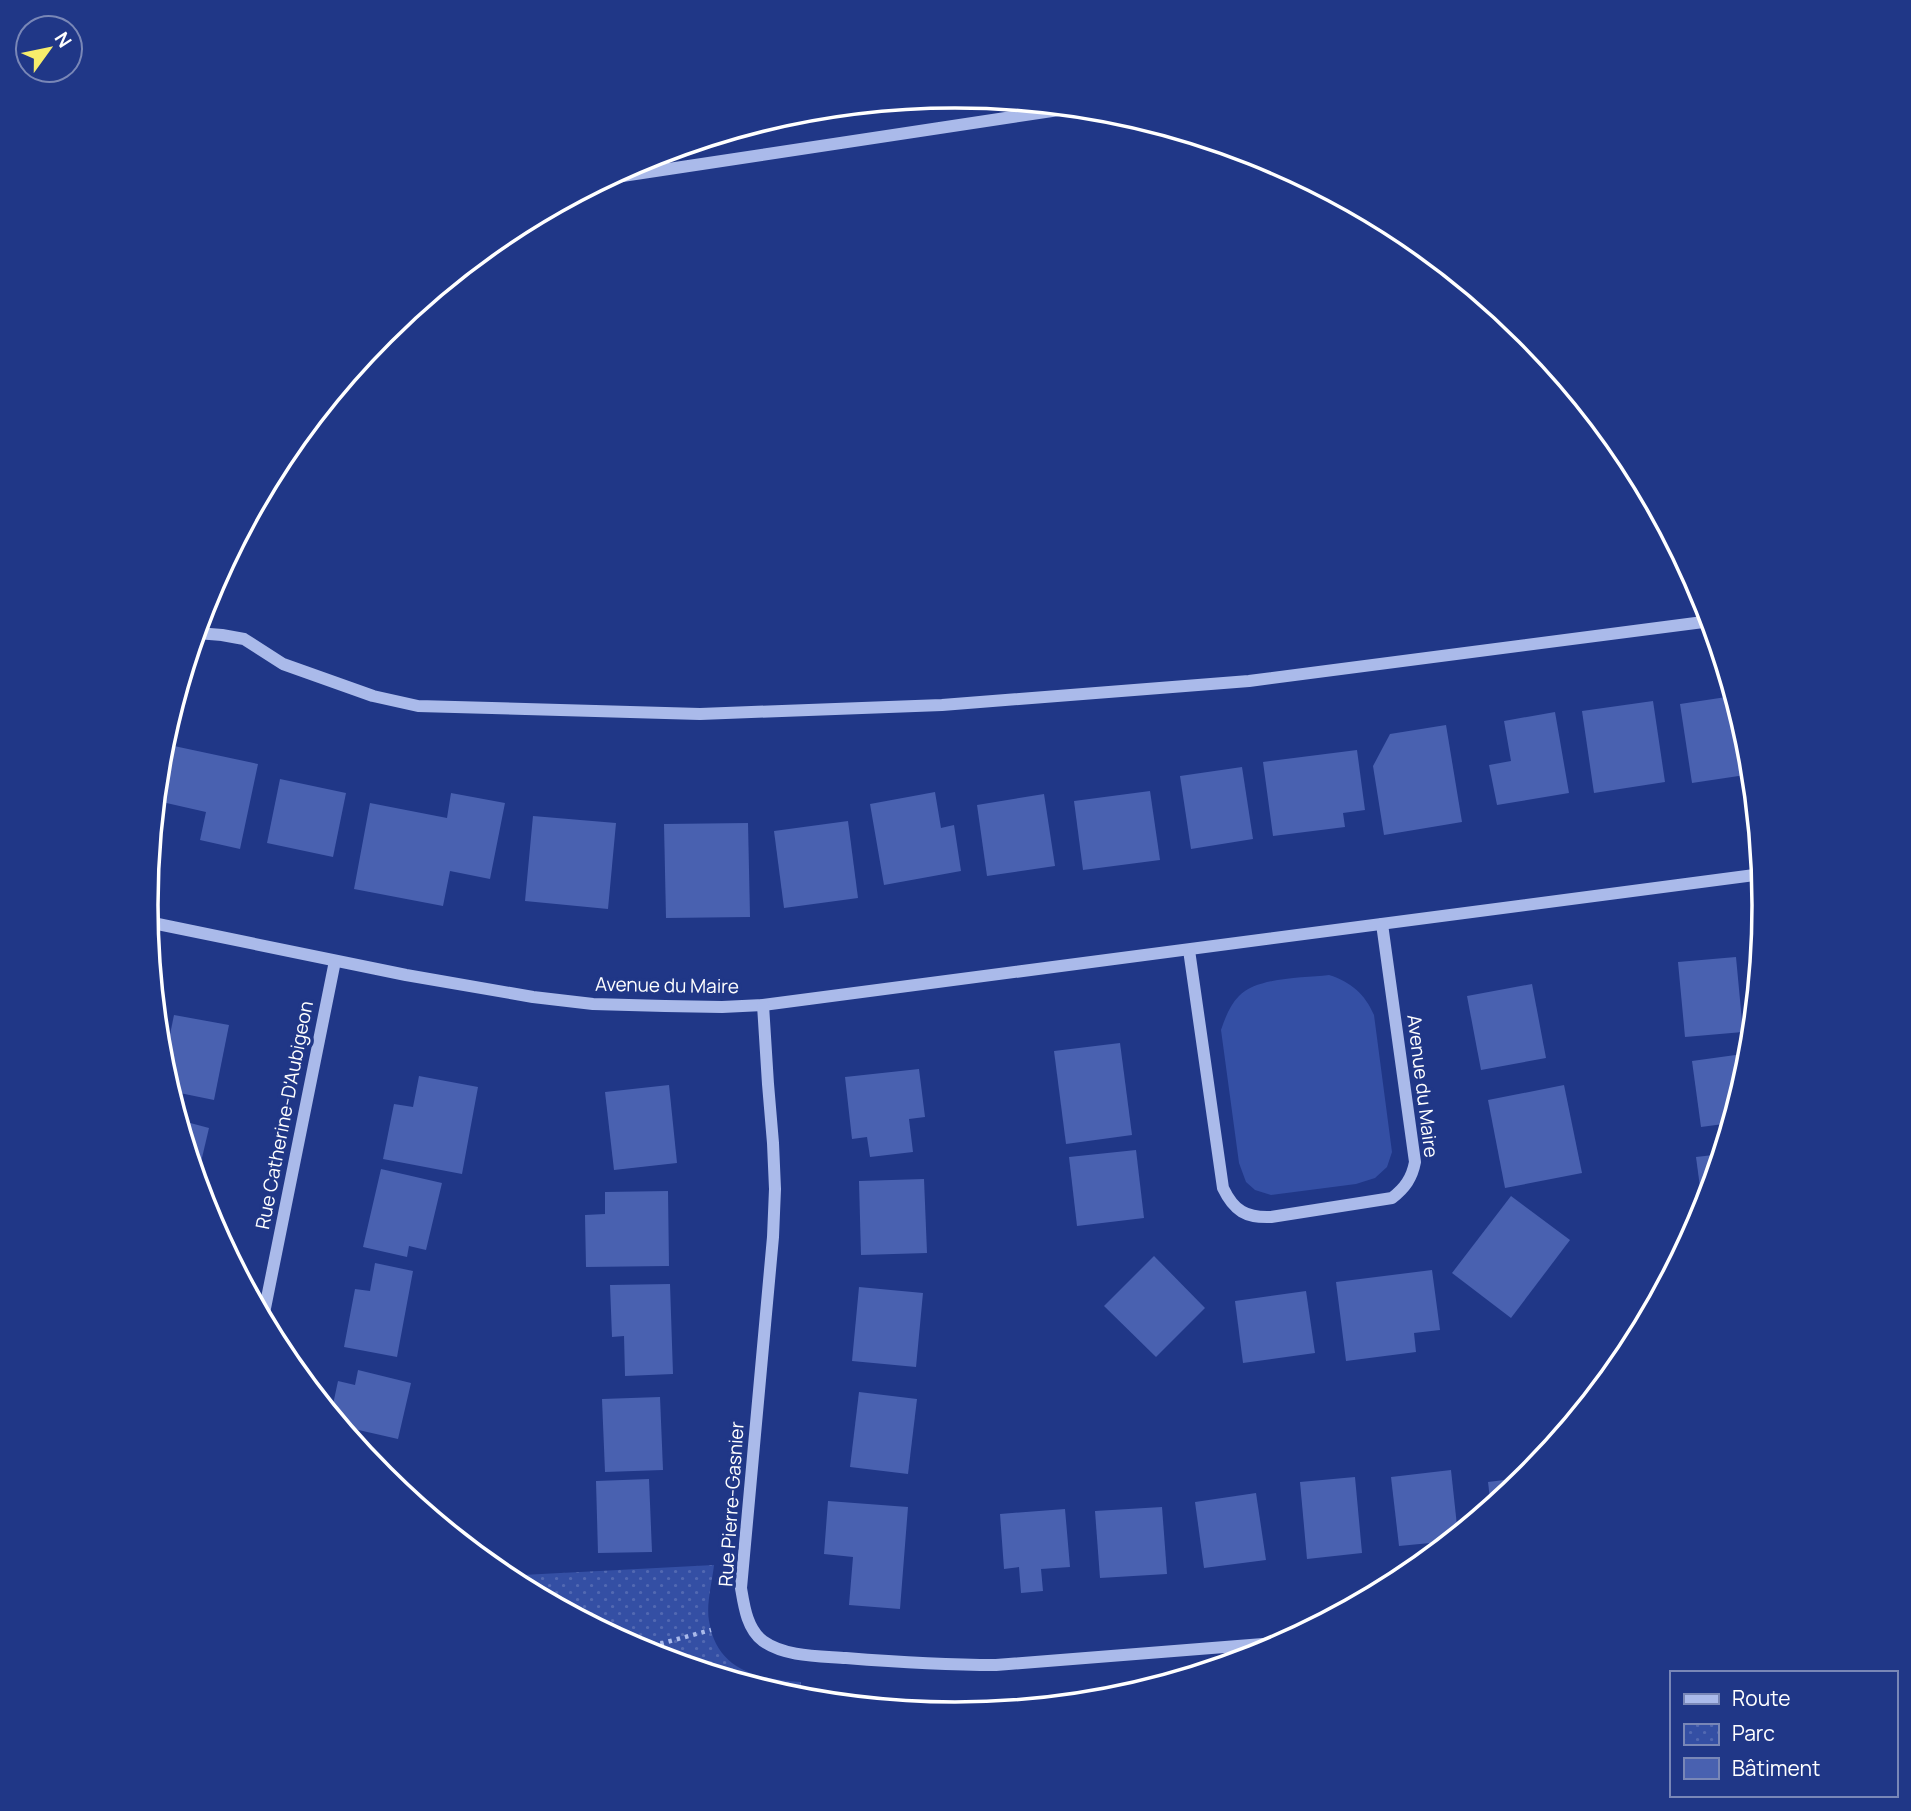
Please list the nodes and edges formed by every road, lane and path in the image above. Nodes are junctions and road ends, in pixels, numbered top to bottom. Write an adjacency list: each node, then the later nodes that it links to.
1 (1028, 112): 2 (street)
2 (646, 171)
3 (1700, 622): 4 (street)
4 (207, 634)
5 (1751, 875): 7 (street, Avenue du Maire)
6 (159, 924): 9 (street, Avenue du Maire)
7 (1382, 924): 8 (street, Avenue du Maire); 8 (street, Avenue du Maire)
8 (1189, 950): 10 (street, Avenue du Maire)
9 (335, 961): 10 (street, Avenue du Maire); 11 (street, Rue Catherine-D'Aubigeon)
10 (763, 1005): 14 (street, Rue Pierre-Gasnier)
11 (266, 1305)
12 (711, 1630): 13 (path)
13 (656, 1644)
14 (1253, 1645)

